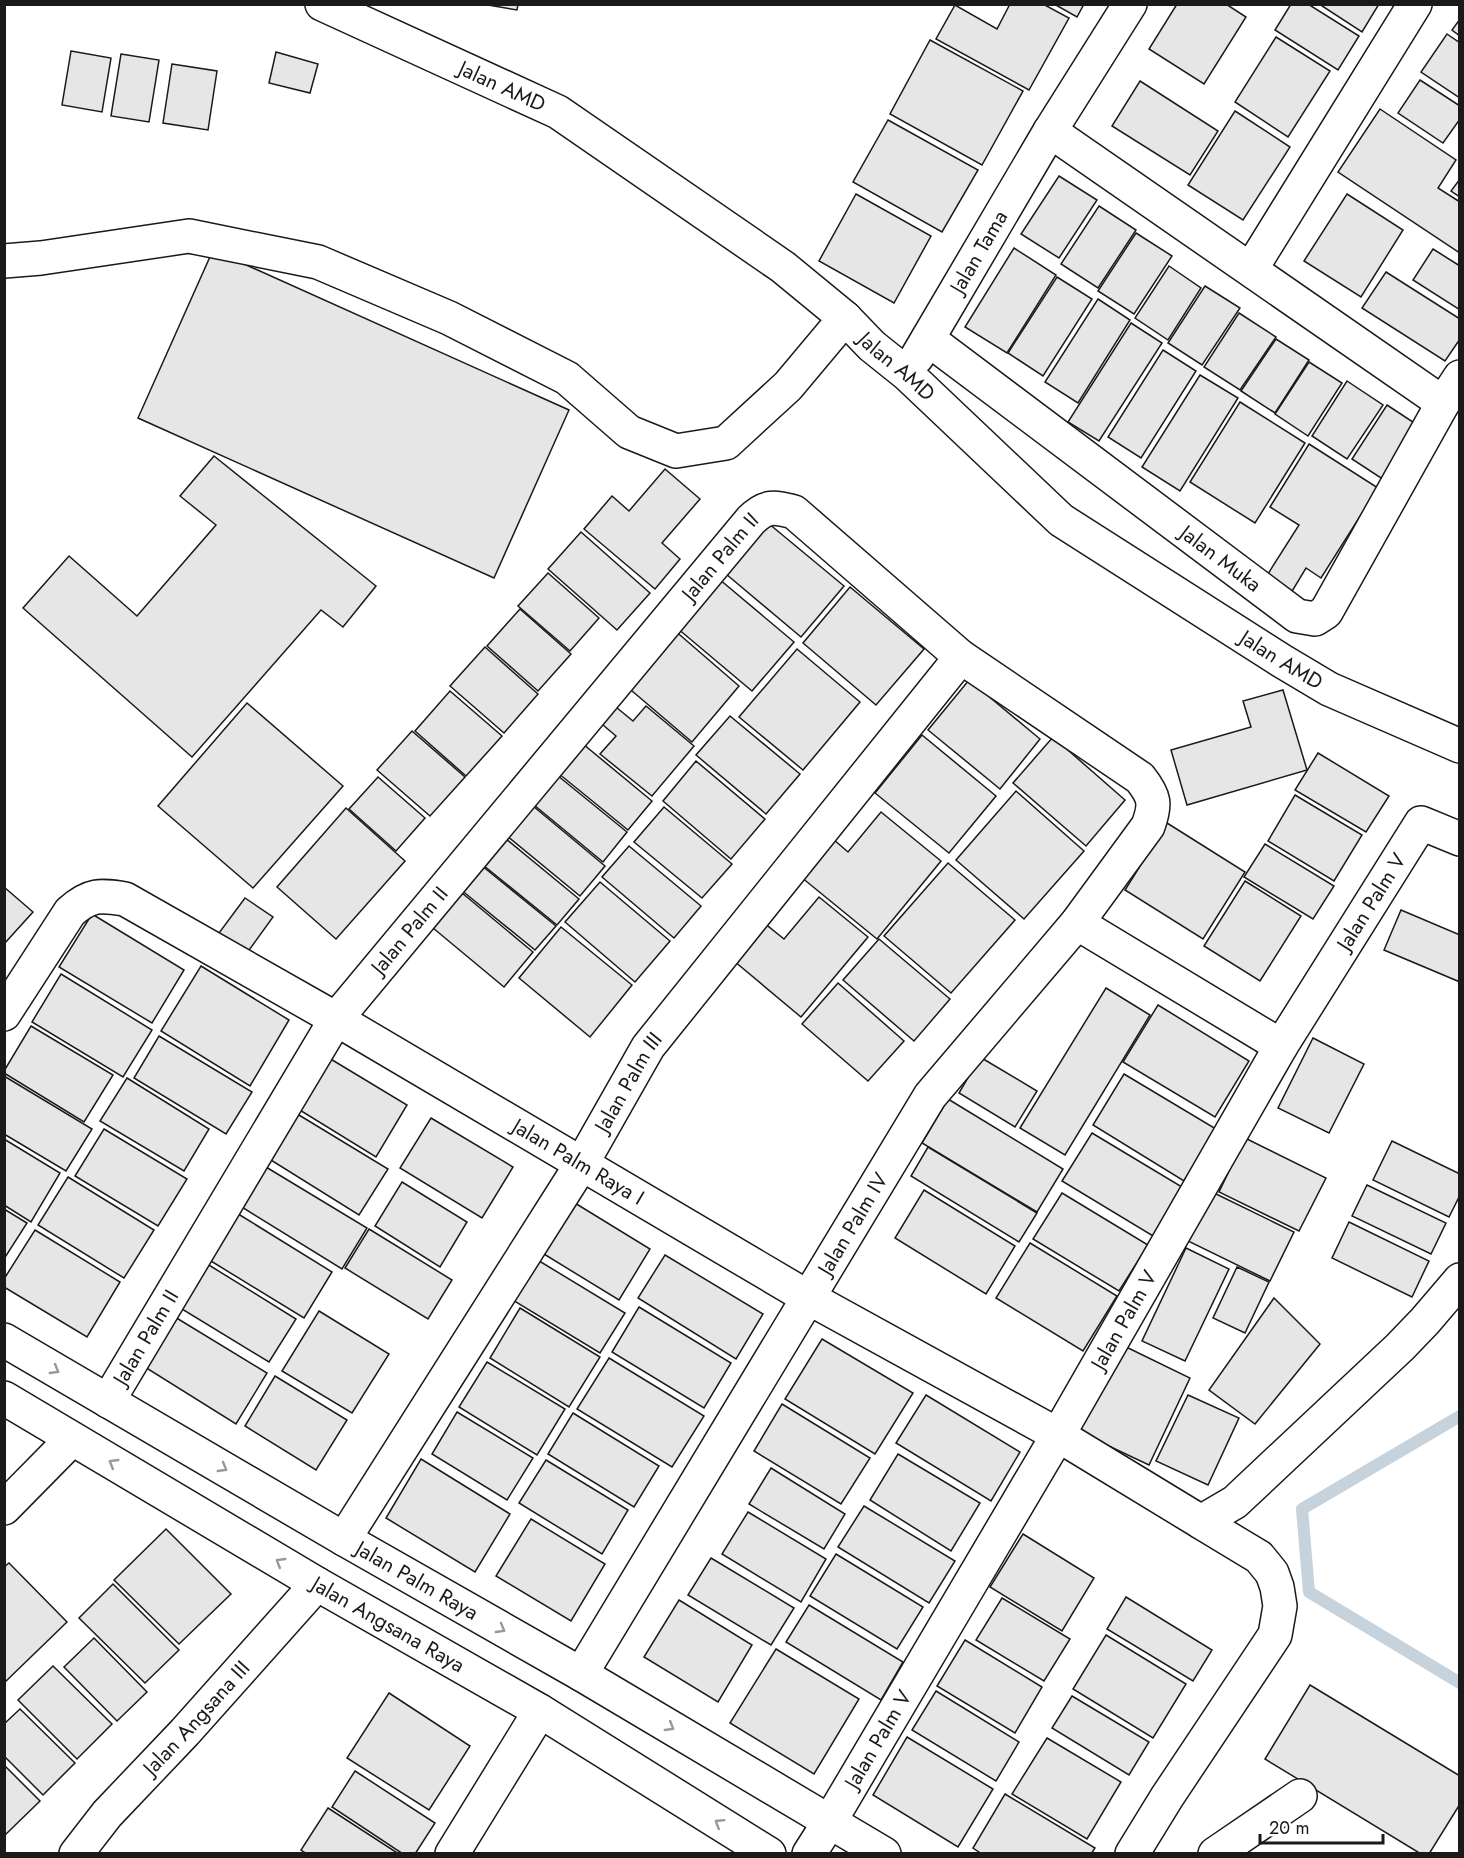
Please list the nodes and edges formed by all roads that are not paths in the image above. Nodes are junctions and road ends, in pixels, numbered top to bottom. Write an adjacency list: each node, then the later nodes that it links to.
1 (322, 4): 7 (street, Jalan AMD)
2 (1130, 4): 4 (street, Jalan Tama)
3 (1415, 4): 6 (street)
4 (1050, 131): 6 (street); 8 (street, Jalan Tama)
5 (4, 261): 7 (street)
6 (1251, 269): 10 (street)
7 (845, 318): 9 (street, Jalan AMD)
8 (928, 339): 9 (street, Jalan Tama); 10 (street, Jalan Muka)
9 (907, 374): 12 (street, Jalan AMD)
10 (1451, 390)
11 (961, 657): 14 (street, Jalan Palm IV); 16 (street, Jalan Palm II); 18 (street, Jalan Palm III)
12 (1460, 746)
13 (1460, 839): 17 (street, Jalan Palm V)
14 (1077, 923): 17 (street); 20 (street, Jalan Palm IV)
15 (4, 1014): 16 (street, Jalan Palm Raya I)
16 (336, 1019): 18 (street, Jalan Palm Raya I); 23 (street, Jalan Palm II)
17 (1281, 1046): 24 (street, Jalan Palm V)
18 (581, 1165): 20 (street, Jalan Palm Raya I); 28 (street, Jalan Palm III)
19 (1460, 1280): 27 (street)
20 (809, 1298): 24 (street, Jalan Palm Raya I); 30 (street, Jalan Palm IV)
21 (4, 1340): 23 (street, Jalan Palm Raya, one-way to 23)
22 (4, 1398): 25 (street, Jalan Angsana Raya)
23 (108, 1401): 28 (street, Jalan Palm Raya, one-way to 28)
24 (1058, 1435): 27 (street, Jalan Palm Raya I); 33 (street, Jalan Palm V)
25 (72, 1439): 26 (street); 29 (street, Jalan Angsana Raya, one-way to 25)
26 (4, 1508)
27 (1201, 1522): 34 (street, Jalan Palm Raya I)
28 (344, 1539): 30 (street, Jalan Palm Raya, one-way to 30)
29 (317, 1584): 31 (street, Jalan Angsana Raya); 35 (street, Jalan Angsana III)
30 (581, 1674): 33 (street, Jalan Palm Raya, one-way to 33)
31 (540, 1712): 36 (street); 37 (street, Jalan Angsana Raya, one-way to 31)
32 (1300, 1796): 40 (street)
33 (830, 1821): 38 (street, Jalan Palm V); 39 (street, Jalan Palm Raya)
34 (1140, 1850)
35 (76, 1854)
36 (452, 1854)
37 (769, 1854)
38 (809, 1854)
39 (884, 1854)
40 (1215, 1854)

